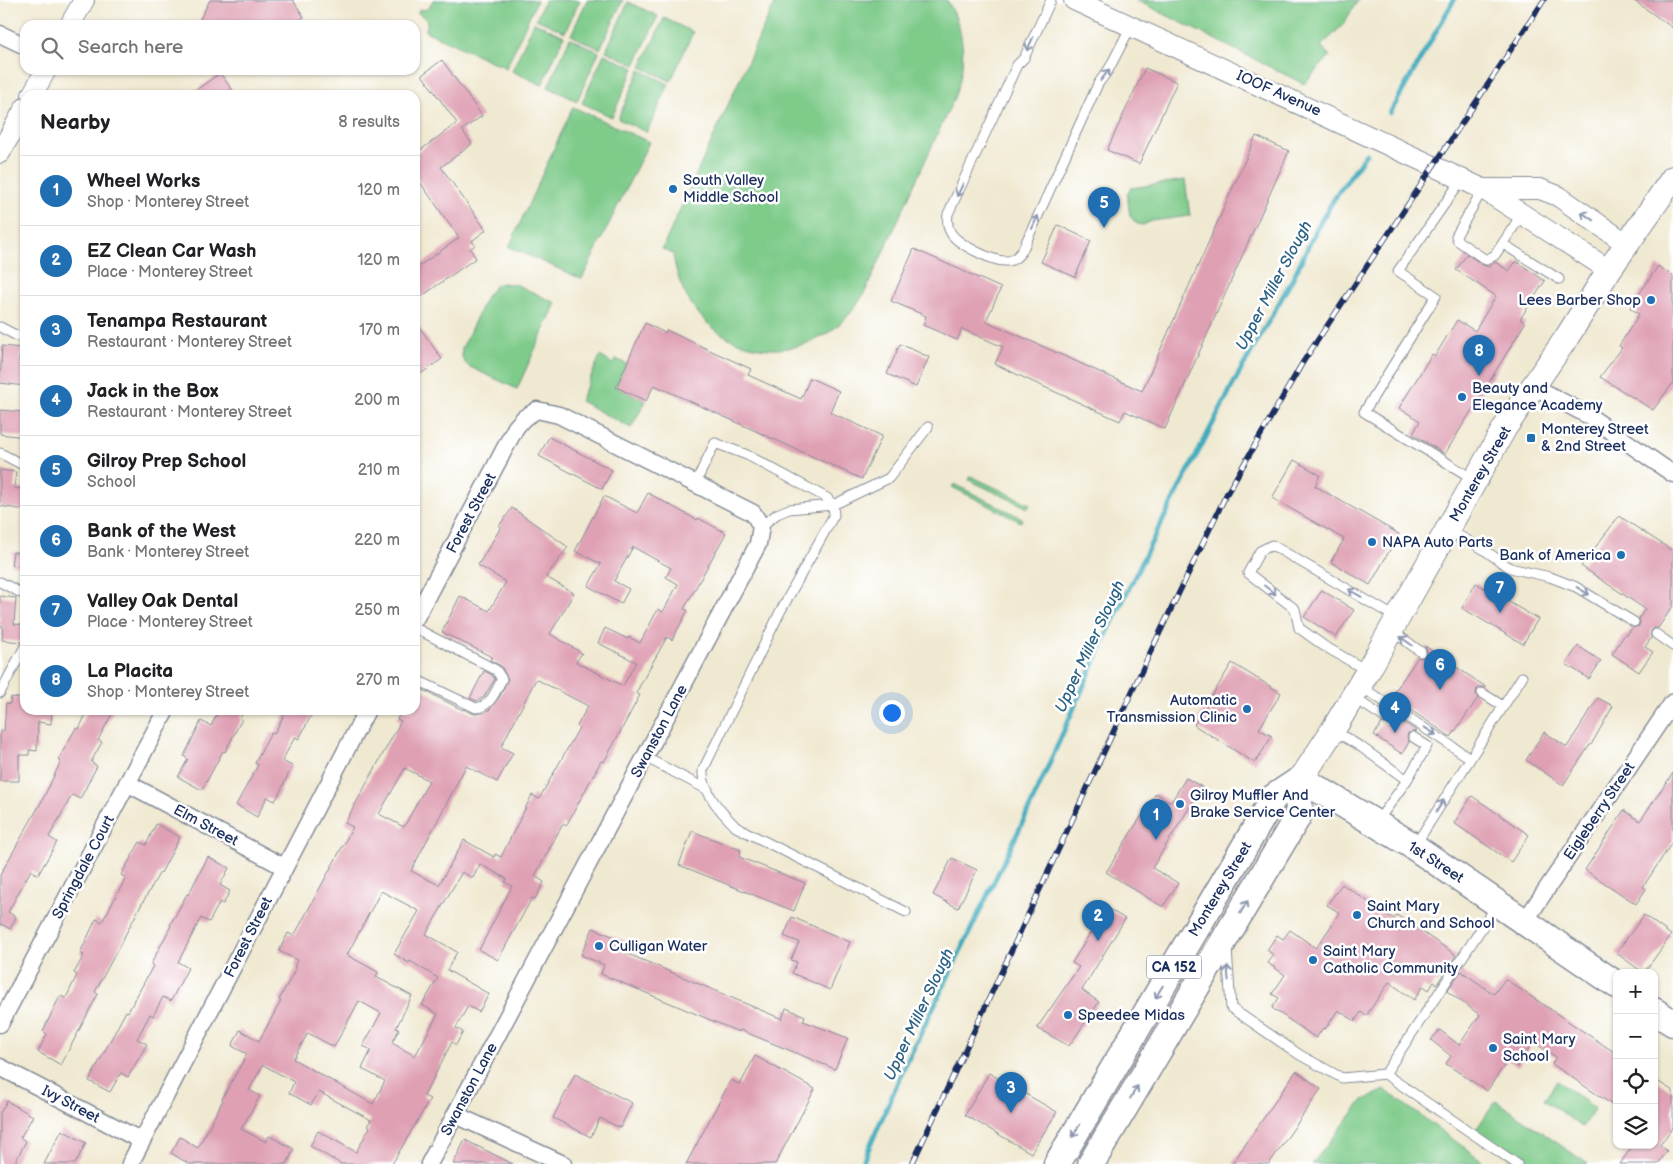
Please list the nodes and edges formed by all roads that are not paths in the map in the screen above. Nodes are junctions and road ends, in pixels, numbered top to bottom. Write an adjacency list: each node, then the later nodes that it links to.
1 (84, 0): 4 (street)
2 (1051, 0): 5 (lane, one-way to 5)
3 (1074, 0): 5 (street, IOOF Avenue)
4 (73, 20)
5 (1131, 26): 12 (street, IOOF Avenue)
6 (0, 34): 7 (street)
7 (20, 44)
8 (43, 75): 9 (street)
9 (35, 90)
10 (20, 117): 11 (street)
11 (0, 153)
12 (1462, 178): 14 (street, IOOF Avenue); 27 (lane)
13 (1673, 178): 17 (main road, Monterey Street)
14 (1484, 188): 15 (street, IOOF Avenue); 16 (lane); 17 (street, IOOF Avenue, one-way to 14)
15 (1522, 213): 16 (lane); 18 (street, IOOF Avenue)
16 (1503, 244): 19 (lane)
17 (1627, 244): 18 (main road, Monterey Street)
18 (1609, 270): 22 (main road, Monterey Street)
19 (1559, 279)
20 (0, 327): 21 (lane)
21 (20, 337)
22 (1533, 386): 26 (street); 27 (main road, Monterey Street)
23 (928, 427): 29 (lane)
24 (0, 453): 25 (lane)
25 (20, 463)
26 (1673, 474)
27 (1476, 480): 31 (main road, Monterey Street)
28 (695, 484): 29 (lane); 30 (street); 34 (street, Forest Street)
29 (833, 506): 30 (lane); 59 (lane)
30 (761, 526): 54 (street, Swanston Lane)
31 (1448, 530): 35 (lane, one-way to 35); 36 (main road, Monterey Street)
32 (0, 582): 33 (lane)
33 (20, 592)
34 (420, 609)
35 (1634, 622)
36 (1394, 624): 40 (lane, one-way to 36); 44 (main road, Monterey Street); 44 (lane, one-way to 44)
37 (420, 631): 43 (lane)
38 (1656, 634): 39 (lane)
39 (1673, 646)
40 (1421, 652)
41 (20, 655): 45 (lane)
42 (1522, 677): 48 (lane)
43 (420, 681)
44 (1360, 685): 51 (lane); 52 (main road, Monterey Street); 55 (lane, one-way to 55)
45 (0, 693)
46 (1482, 693): 48 (lane)
47 (1673, 702): 65 (street, Eigleberry Street)
48 (1503, 706): 55 (lane)
49 (163, 715): 58 (street, Springdale Court)
50 (364, 715): 62 (street, Forest Street)
51 (1385, 718)
52 (1333, 730): 56 (main road, Monterey Street); 57 (lane)
53 (1413, 737): 57 (lane)
54 (645, 757): 59 (lane); 73 (street, Swanston Lane)
55 (1470, 758): 61 (lane, one-way to 55)
56 (1301, 779): 60 (main road, 1st Street); 66 (main road, Monterey Street / CA 152, one-way to 56); 78 (main road, Monterey Street / CA 152, one-way to 78)
57 (1407, 780): 60 (lane)
58 (128, 783): 62 (street, Elm Street); 69 (street, Springdale Court)
59 (708, 790): 64 (lane)
60 (1376, 824): 61 (main road, 1st Street)
61 (1414, 847): 63 (main road, 1st Street)
62 (284, 867): 74 (street, Forest Street)
63 (1499, 903): 65 (main road, 1st Street); 72 (lane)
64 (906, 912)
65 (1525, 921): 67 (main road, 1st Street)
66 (1226, 937): 72 (lane, one-way to 66); 79 (main road, Monterey Street / CA 152, one-way to 66)
67 (1613, 981)
68 (1658, 1013): 70 (main road)
69 (0, 1024)
70 (1673, 1024)
71 (0, 1067): 74 (street, Ivy Street)
72 (1385, 1074): 80 (lane)
73 (456, 1115): 76 (street, Swanston Lane); 77 (street)
74 (142, 1141): 75 (street, Forest Street)
75 (130, 1164)
76 (429, 1164)
77 (562, 1164)
78 (1057, 1164)
79 (1091, 1164)
80 (1517, 1164)

